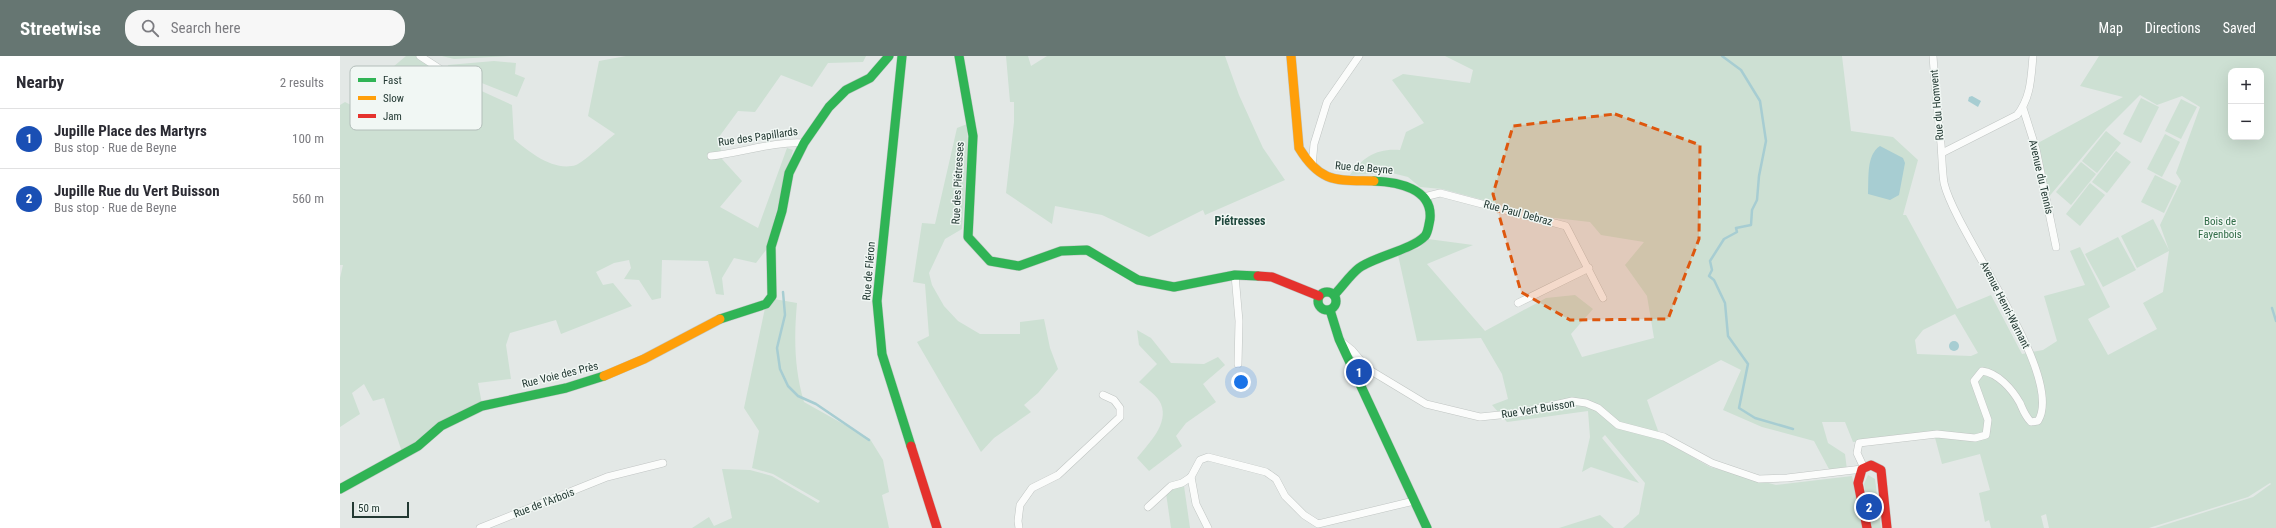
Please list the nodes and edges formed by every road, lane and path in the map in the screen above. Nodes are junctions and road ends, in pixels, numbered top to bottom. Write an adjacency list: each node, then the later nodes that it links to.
1 (420, 56): 9 (street)
2 (889, 56): 11 (street, Rue des Papillards)
3 (902, 56): 34 (street, Rue de Fléron)
4 (959, 56): 18 (street, Rue des Piétresses)
5 (1292, 56): 14 (street, Rue de Beyne)
6 (1359, 56): 14 (street)
7 (1932, 56): 12 (street, Rue du Homvent)
8 (2033, 56): 10 (street)
9 (435, 66)
10 (2023, 108): 12 (street); 16 (street, Avenue du Tennis)
11 (804, 143): 13 (street, Rue des Papillards); 30 (street, Rue Voie des Près)
12 (1942, 153): 28 (street, Avenue Henri-Warnant)
13 (711, 156)
14 (1312, 166): 15 (street, Rue de Beyne)
15 (1424, 197): 17 (street, Rue Paul Debraz); 19 (street)
16 (2056, 247)
17 (1589, 268): 21 (street, Rue Paul Debraz); 22 (street)
18 (1235, 275): 20 (street, Rue des Piétresses); 25 (street)
19 (1334, 295): 20 (street); 23 (street)
20 (1319, 296): 23 (street)
21 (1603, 298)
22 (1518, 303)
23 (1330, 310): 24 (street)
24 (1339, 339): 28 (street, Rue Vert Buisson); 31 (street)
25 (1238, 364)
26 (1103, 395): 35 (street)
27 (663, 463): 33 (street, Rue de l'Arbois)
28 (1863, 468): 38 (street); 39 (street)
29 (1191, 477): 31 (street); 32 (street); 36 (street)
30 (340, 489)
31 (1414, 501): 37 (street)
32 (1148, 507)
33 (480, 528)
34 (937, 528)
35 (1019, 528)
36 (1208, 528)
37 (1427, 528)
38 (1867, 528)
39 (1887, 528)

